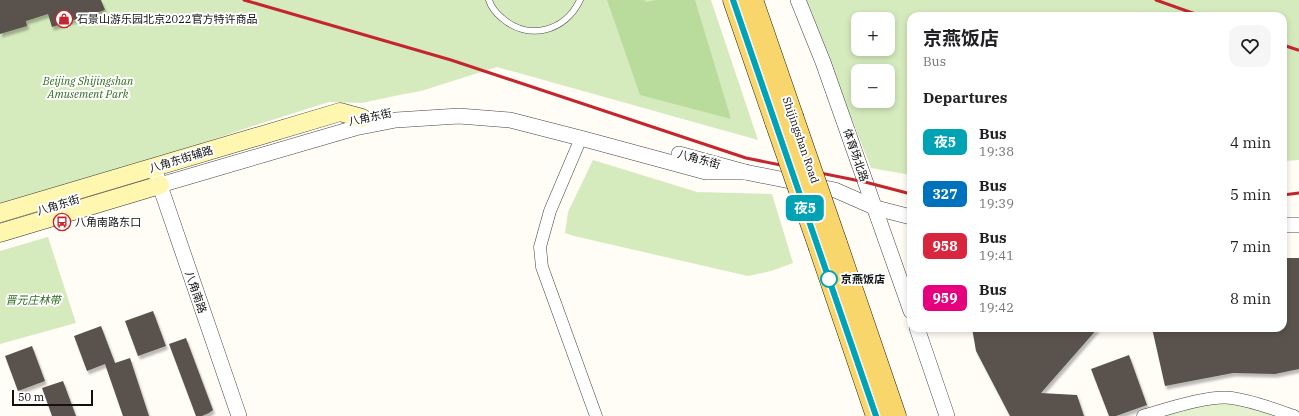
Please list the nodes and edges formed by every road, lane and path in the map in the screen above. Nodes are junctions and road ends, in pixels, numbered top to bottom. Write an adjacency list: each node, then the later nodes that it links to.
1 (489, 0): 2 (lane)
2 (580, 0)
3 (733, 0): 7 (main road, Shijingshan Road)
4 (753, 0): 7 (main road, Shijingshan Road)
5 (798, 0): 11 (street, 体育场北路)
6 (362, 118): 9 (street, 八角东街); 10 (main road, 八角东街)
7 (784, 119): 18 (main road, Shijingshan Road, bridge)
8 (581, 138): 9 (street, 八角东街); 10 (street, 八角东街); 22 (street)
9 (745, 172): 11 (street, 八角东街)
10 (157, 176): 12 (main road, 八角东街辅路); 14 (main road, 八角东街); 17 (main road, 八角东街); 21 (street, 八角南路)
11 (876, 208): 13 (street, 八角东街); 19 (street, 体育场北路)
12 (0, 213)
13 (907, 216)
14 (0, 223)
15 (1287, 225): 16 (street)
16 (1299, 225)
17 (0, 233)
18 (828, 246): 23 (main road, Shijingshan Road); 24 (main road, Shijingshan Road)
19 (907, 299)
20 (918, 332): 25 (street)
21 (239, 416)
22 (596, 416)
23 (876, 416)
24 (896, 416)
25 (947, 416)
26 (1143, 416): 27 (street)
27 (1294, 416)

